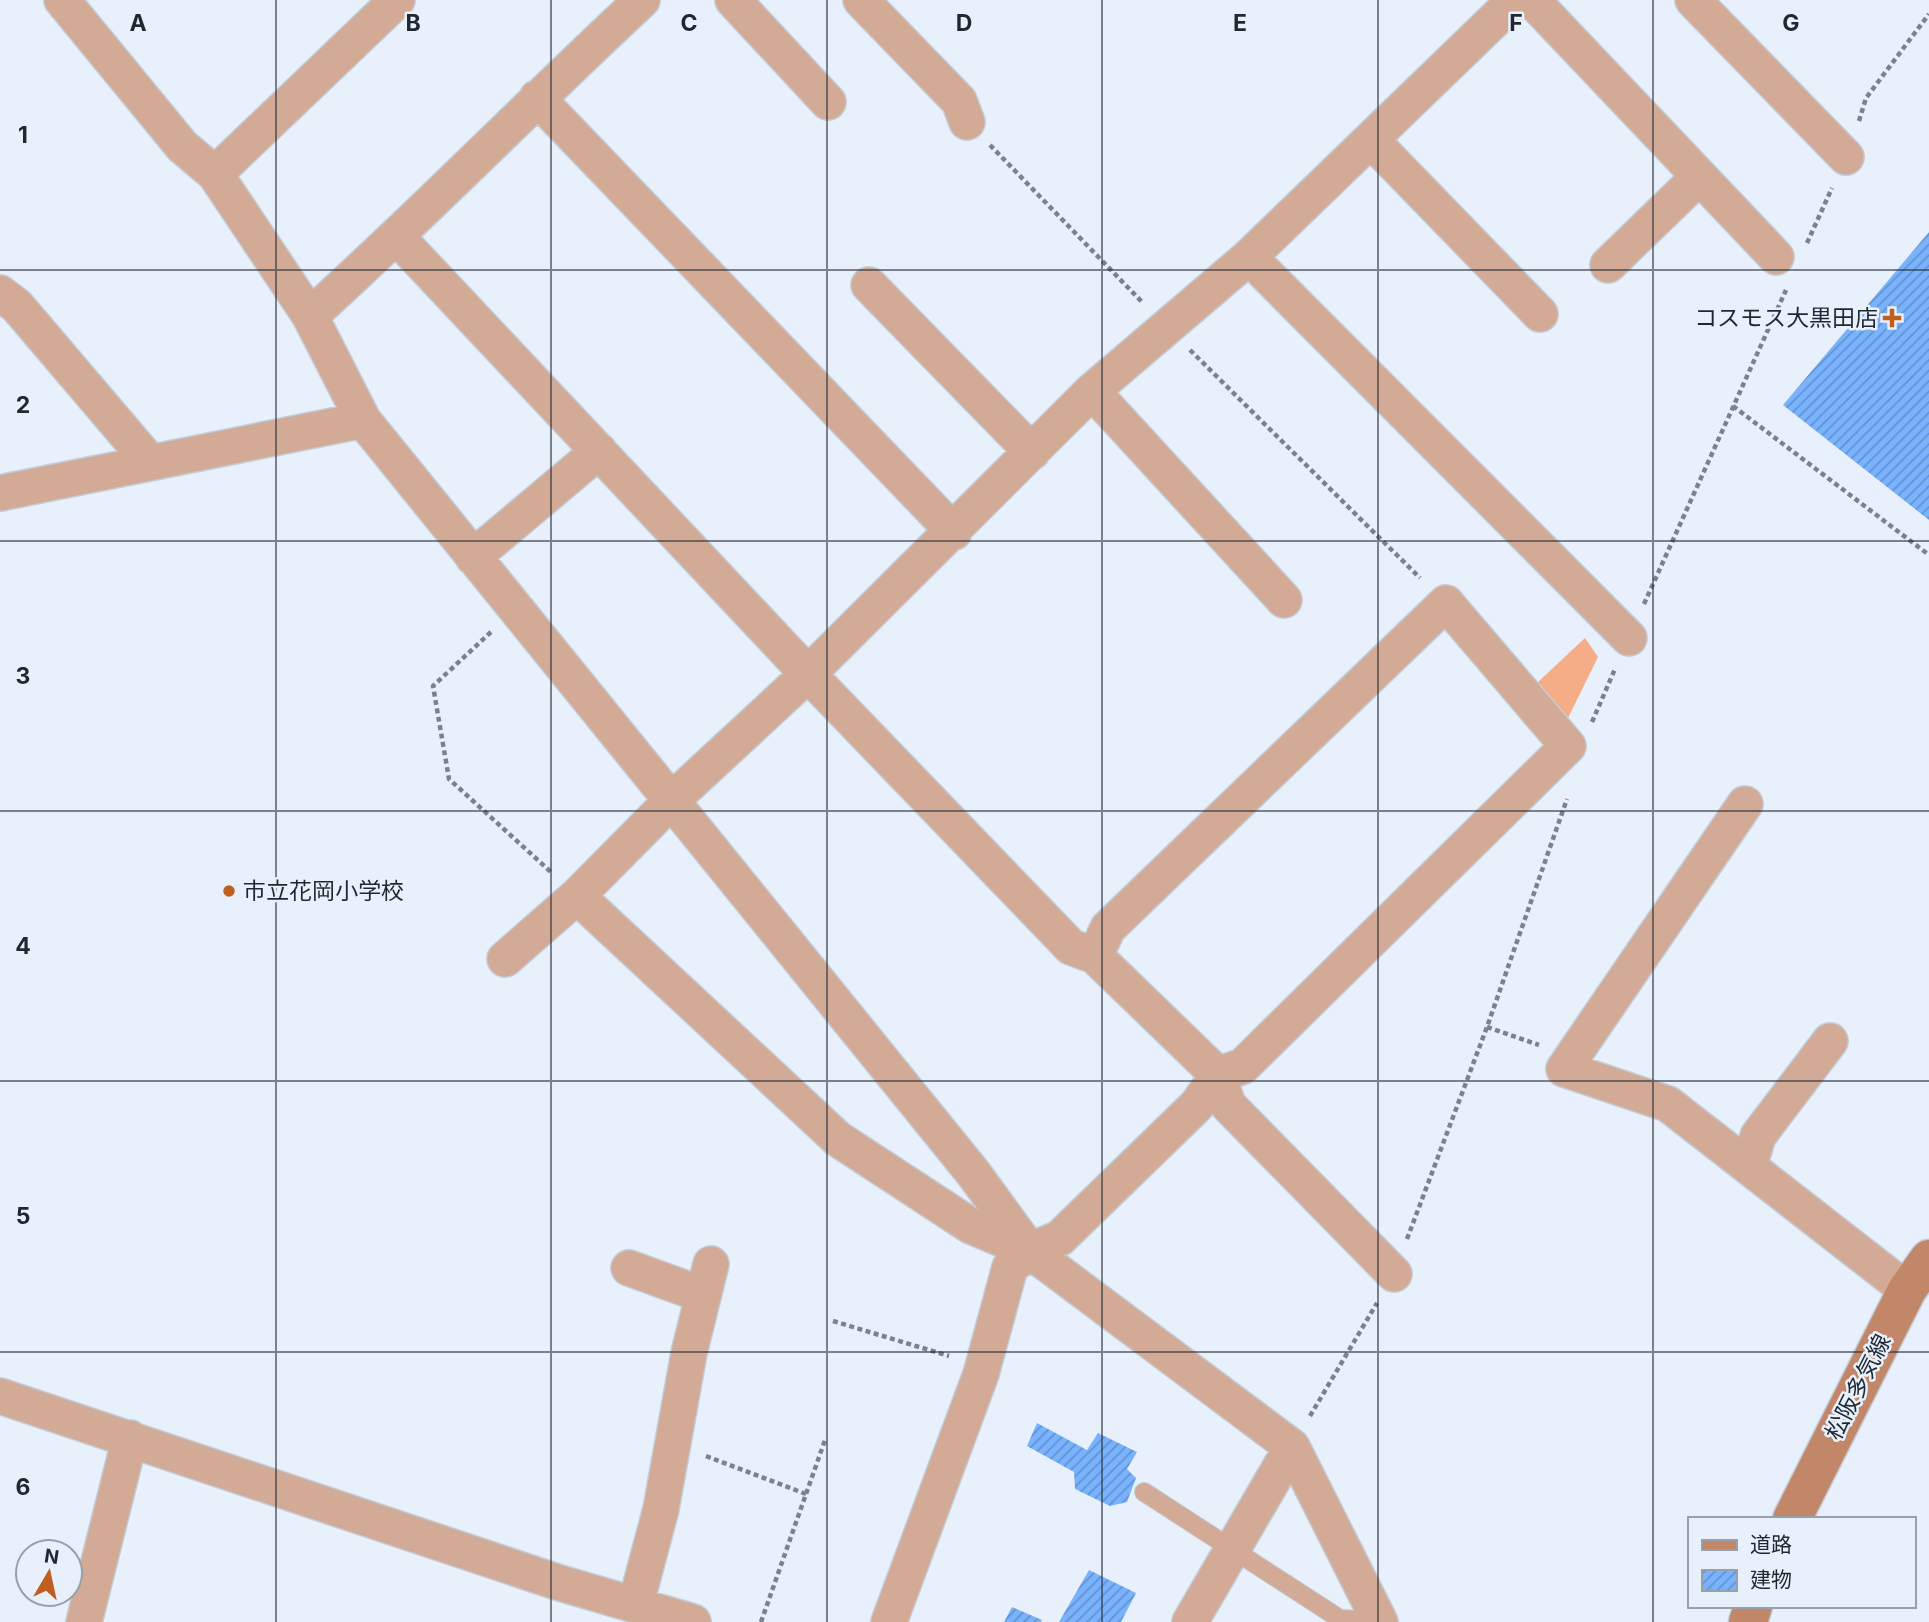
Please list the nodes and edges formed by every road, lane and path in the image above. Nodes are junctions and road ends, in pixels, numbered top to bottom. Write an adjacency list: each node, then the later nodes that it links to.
1 (62, 0): 15 (street)
2 (397, 0): 15 (street)
3 (642, 0): 10 (street)
4 (733, 0): 11 (street)
5 (861, 0): 12 (street)
6 (1515, 0): 13 (street)
7 (1532, 0): 16 (street)
8 (1693, 0): 14 (street)
9 (1929, 14): 14 (path)
10 (537, 98): 17 (street); 33 (street)
11 (828, 102)
12 (967, 122): 25 (path)
13 (1371, 140): 18 (street); 23 (street)
14 (1846, 156): 19 (path)
15 (215, 174): 24 (street)
16 (1699, 177): 19 (street); 20 (street)
17 (397, 237): 24 (street); 29 (street)
18 (1249, 257): 25 (street); 39 (street)
19 (1791, 261): 27 (path)
20 (1608, 265)
21 (869, 285): 30 (street)
22 (0, 293): 31 (street)
23 (1540, 314)
24 (310, 316): 28 (street)
25 (1166, 326): 26 (street); 37 (path)
26 (1092, 391): 30 (street); 36 (street)
27 (1734, 407): 34 (path); 39 (path)
28 (363, 420): 31 (street); 35 (street)
29 (599, 451): 35 (street); 40 (street)
30 (1032, 452): 33 (street)
31 (149, 461): 32 (street)
32 (0, 492)
33 (954, 532): 40 (street)
34 (1929, 555)
35 (473, 558): 38 (street)
36 (1284, 600)
37 (1446, 603): 41 (street); 45 (street)
38 (515, 610): 42 (street); 44 (path)
39 (1629, 638): 41 (path)
40 (808, 674): 42 (street); 45 (street)
41 (1567, 746): 47 (path); 50 (street)
42 (671, 802): 44 (street); 52 (street)
43 (1745, 804): 49 (street)
44 (577, 896): 46 (street); 52 (street)
45 (1096, 956): 50 (street)
46 (505, 959)
47 (1487, 1027): 49 (path); 55 (path)
48 (1830, 1041): 51 (street)
49 (1572, 1056): 51 (street)
50 (1218, 1076): 52 (street); 55 (street)
51 (1749, 1167): 56 (street)
52 (1030, 1251): 58 (street); 63 (street)
53 (1929, 1259): 56 (main road, 松阪多気線)
54 (629, 1268): 62 (street)
55 (1394, 1274): 63 (path)
56 (1908, 1290): 66 (main road, 松阪多気線)
57 (833, 1321): 58 (path)
58 (985, 1356): 73 (street)
59 (0, 1396): 60 (street)
60 (130, 1438): 68 (street); 70 (street)
61 (825, 1440): 65 (path)
62 (673, 1443): 65 (path); 68 (street)
63 (1292, 1447): 67 (street); 69 (street)
64 (1144, 1492): 67 (lane)
65 (806, 1494): 72 (path)
66 (1793, 1517)
67 (1234, 1549): 69 (lane); 74 (street)
68 (636, 1603): 71 (street)
69 (1379, 1621)
70 (84, 1622)
71 (693, 1622)
72 (761, 1622)
73 (889, 1622)
74 (1190, 1622)

